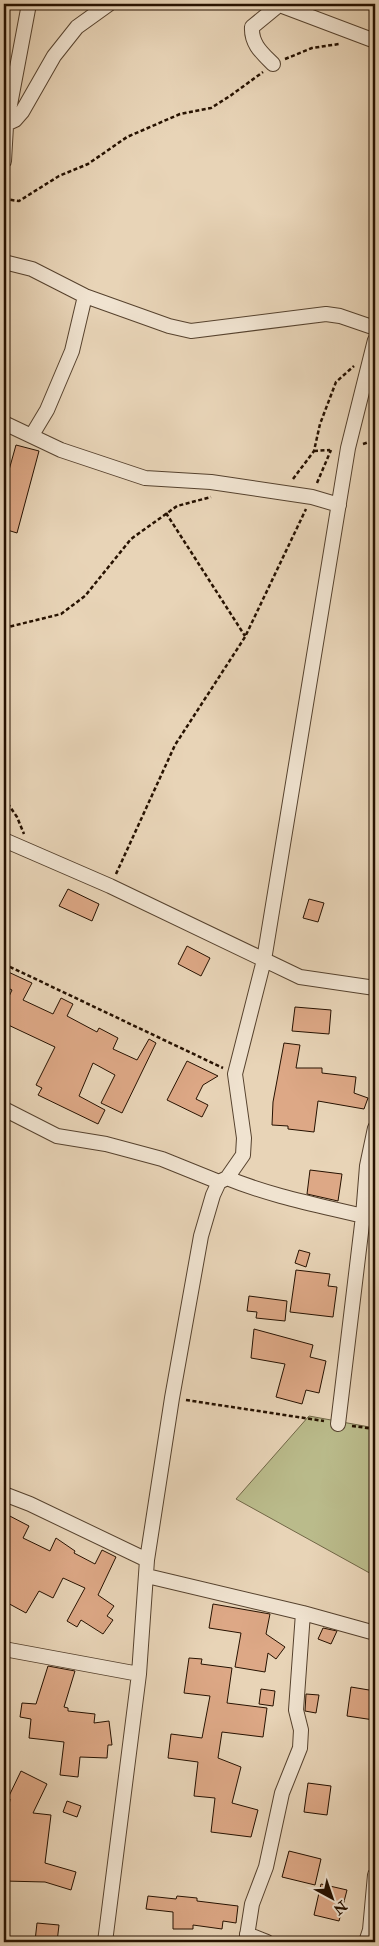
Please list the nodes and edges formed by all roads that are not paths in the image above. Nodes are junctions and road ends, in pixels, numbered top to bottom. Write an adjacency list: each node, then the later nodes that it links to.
1 (29, 4): 6 (street)
2 (109, 4): 6 (street)
3 (279, 4): 4 (street); 5 (street)
4 (375, 41)
5 (273, 64)
6 (5, 126): 7 (street)
7 (4, 161)
8 (4, 262): 9 (street)
9 (85, 296): 10 (street); 13 (street)
10 (375, 328)
11 (374, 345): 14 (street)
12 (4, 423): 13 (street)
13 (32, 435): 14 (street)
14 (339, 505): 16 (street)
15 (4, 840): 16 (street)
16 (264, 960): 17 (street); 20 (street)
17 (375, 988)
18 (4, 1109): 20 (street)
19 (375, 1128): 21 (street)
20 (224, 1180): 21 (street); 24 (street)
21 (369, 1216): 22 (street)
22 (338, 1424)
23 (4, 1494): 24 (street)
24 (146, 1560): 25 (street)
25 (147, 1576): 26 (street); 29 (street)
26 (303, 1613): 27 (street); 31 (street)
27 (375, 1633)
28 (4, 1649): 29 (street)
29 (139, 1674): 32 (street)
30 (375, 1875): 34 (street)
31 (247, 1938): 33 (street)
32 (105, 1942)
33 (266, 1942)
34 (366, 1942)

